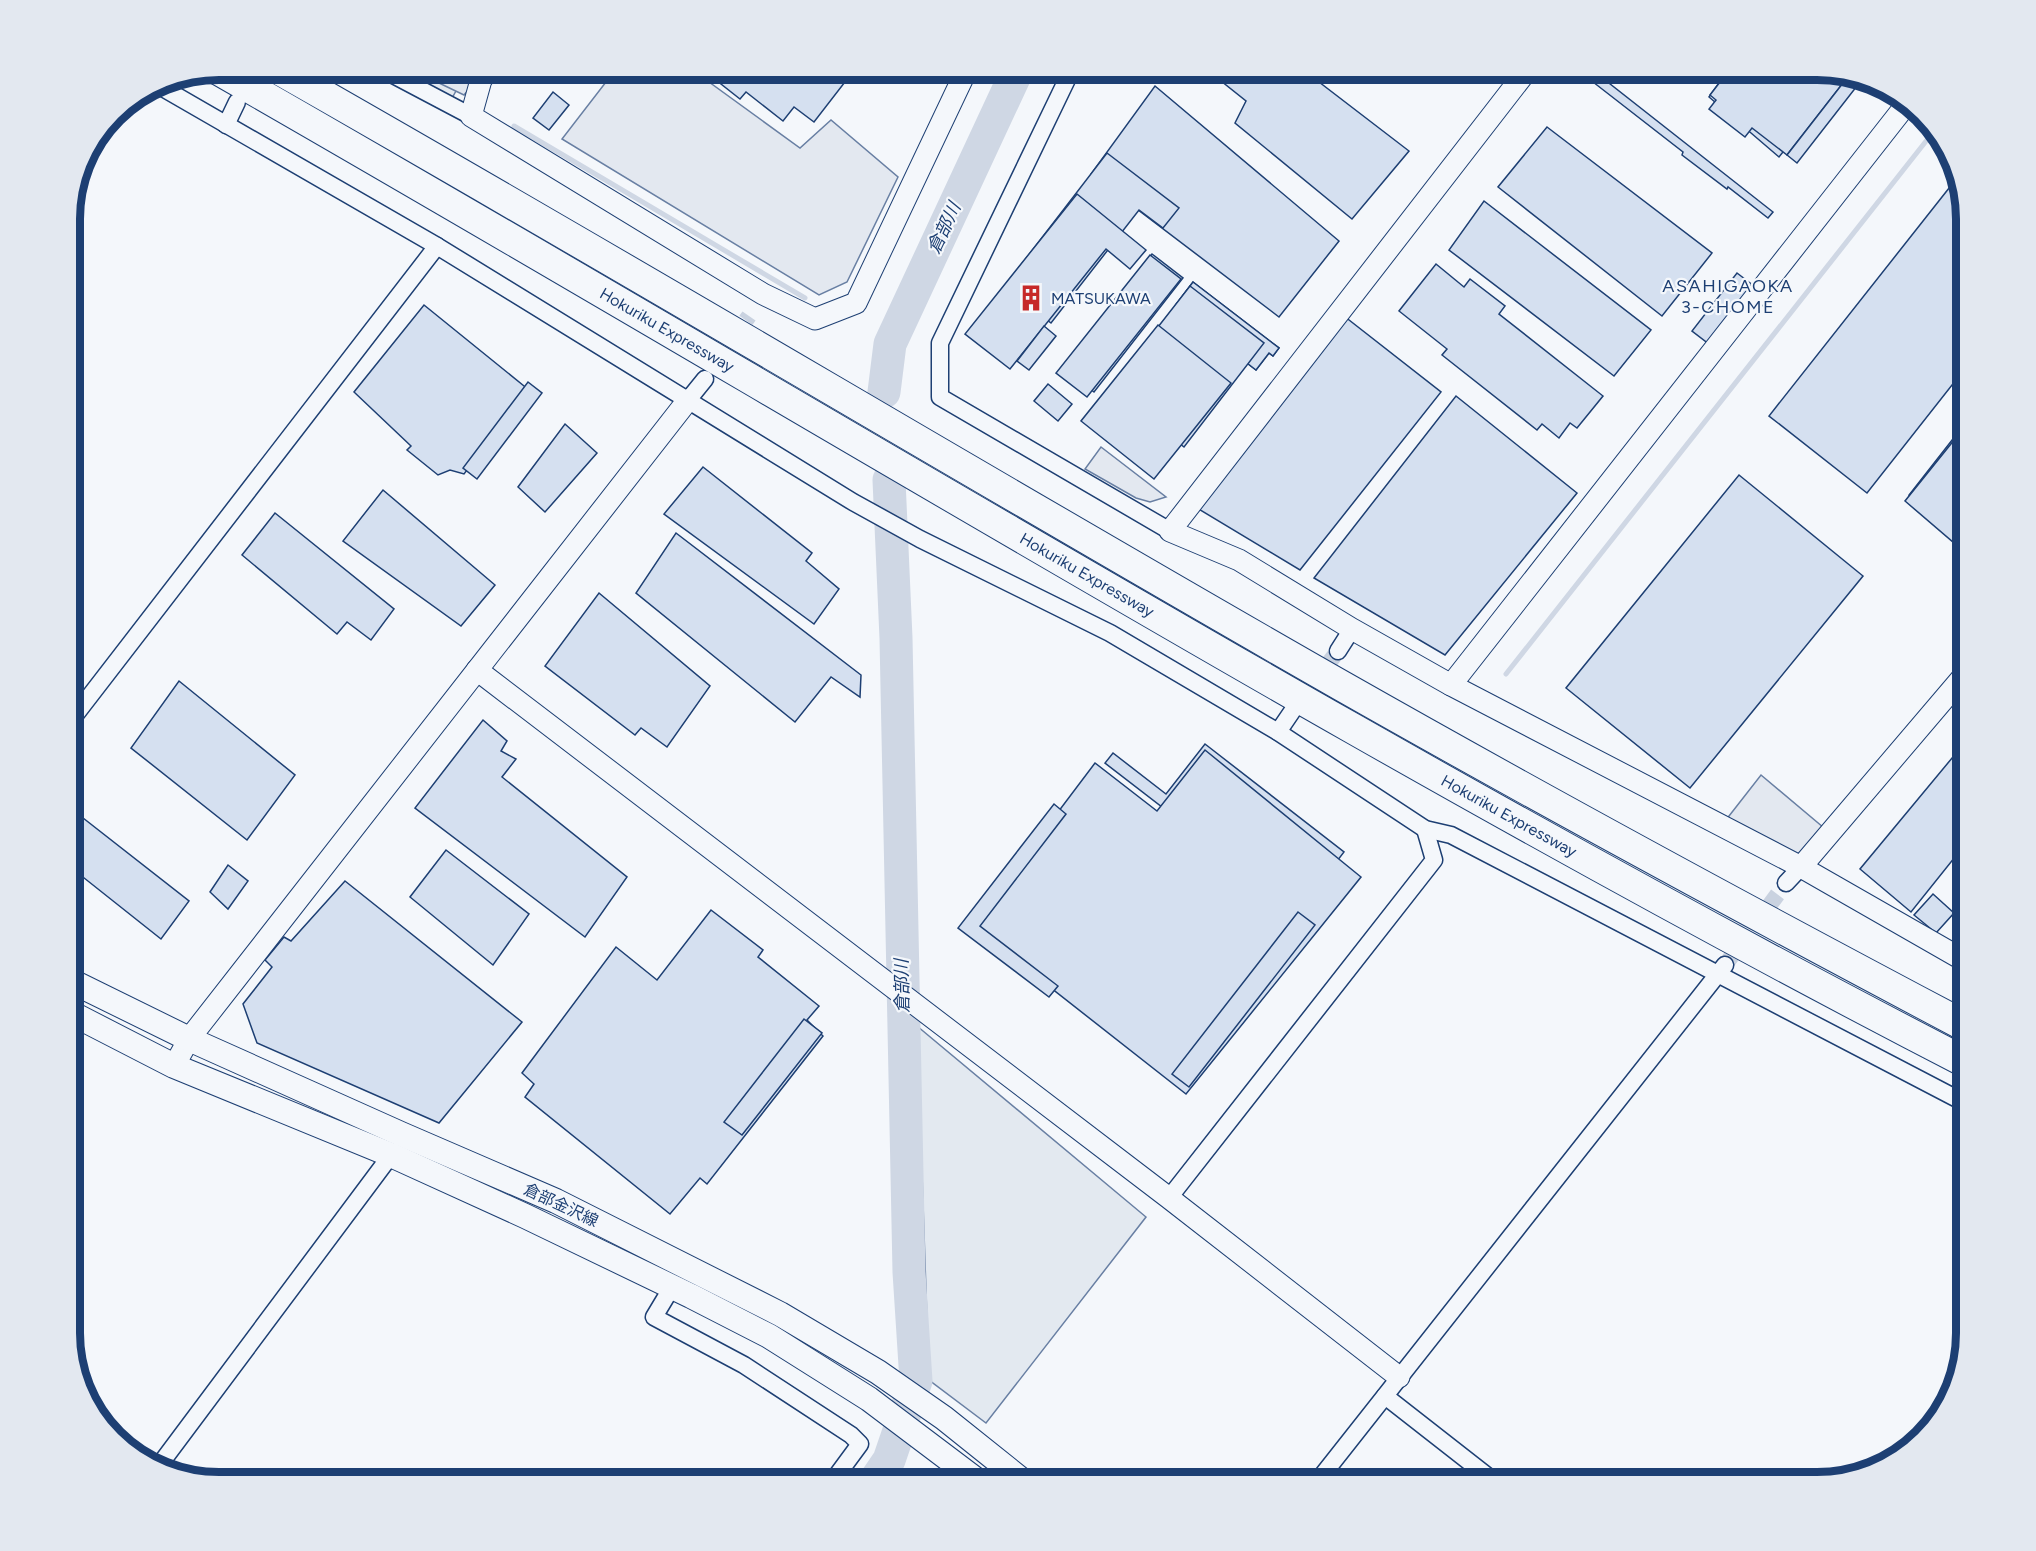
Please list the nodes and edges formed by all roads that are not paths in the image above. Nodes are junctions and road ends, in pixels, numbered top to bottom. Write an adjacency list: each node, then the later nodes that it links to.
1 (236, 80): 34 (highway, Hokuriku Expressway)
2 (297, 80): 32 (highway, Hokuriku Expressway)
3 (402, 80): 11 (street)
4 (481, 80): 11 (street)
5 (962, 80): 11 (street)
6 (1067, 80): 16 (street)
7 (1519, 80): 16 (street)
8 (166, 90): 12 (street)
9 (237, 102): 12 (street)
10 (1903, 109): 20 (street)
11 (471, 117)
12 (226, 125): 13 (street)
13 (436, 246): 15 (street); 22 (street)
14 (705, 379): 15 (street)
15 (688, 400): 19 (street); 24 (street)
16 (1170, 531): 17 (street)
17 (1352, 630): 18 (street); 20 (street)
18 (1338, 651)
19 (477, 670): 33 (street); 38 (street)
20 (1451, 685): 26 (street)
21 (1956, 685): 26 (street)
22 (80, 709)
23 (1293, 710): 24 (street)
24 (1278, 732): 25 (street)
25 (1425, 829): 29 (street); 38 (street)
26 (1801, 867): 27 (street); 28 (street)
27 (1786, 883)
28 (1956, 956)
29 (1721, 970): 36 (street); 40 (street)
30 (80, 985): 33 (main road, 倉部金沢線)
31 (80, 1018): 35 (main road, 倉部金沢線)
32 (1956, 1021)
33 (189, 1039): 35 (street); 45 (main road, 倉部金沢線)
34 (1956, 1057)
35 (174, 1066): 37 (main road, 倉部金沢線)
36 (1956, 1098)
37 (391, 1155): 39 (main road, 倉部金沢線); 42 (street)
38 (1169, 1198): 40 (street)
39 (672, 1287): 43 (street); 44 (main road, 倉部金沢線)
40 (1399, 1377): 41 (street)
41 (1385, 1396): 46 (street); 47 (street)
42 (163, 1460)
43 (839, 1472)
44 (966, 1472)
45 (1012, 1472)
46 (1325, 1472)
47 (1482, 1472)

